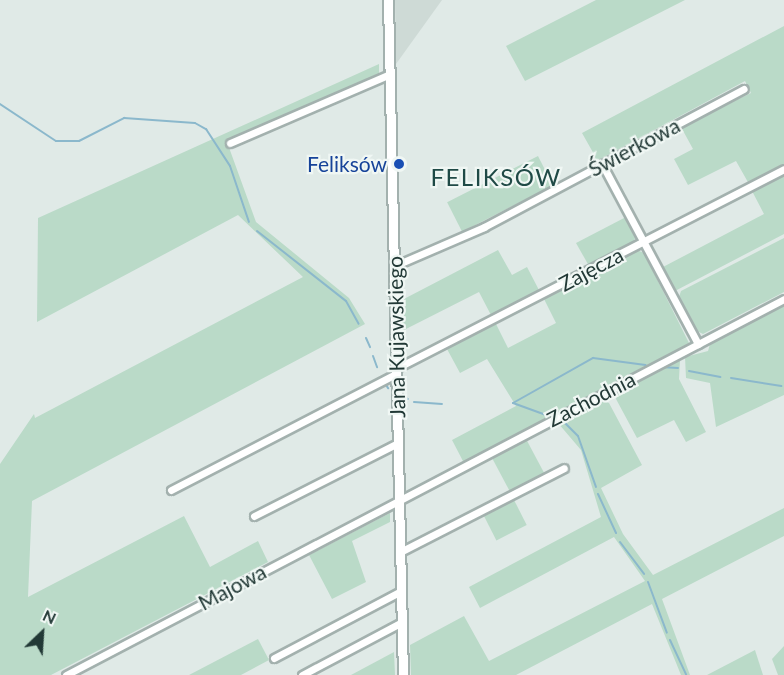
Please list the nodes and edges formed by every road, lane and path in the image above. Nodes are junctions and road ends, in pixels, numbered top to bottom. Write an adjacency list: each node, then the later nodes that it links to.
1 (388, 0): 2 (main road, Jana Kujawskiego)
2 (390, 74): 4 (street); 8 (main road, Jana Kujawskiego)
3 (744, 89): 5 (street, Świerkowa)
4 (230, 143)
5 (602, 164): 7 (street); 8 (street, Świerkowa)
6 (784, 169): 7 (street, Zajęcza)
7 (644, 241): 10 (street); 11 (street, Zajęcza)
8 (394, 266): 11 (main road, Jana Kujawskiego)
9 (784, 299): 10 (street, Zachodnia)
10 (698, 344): 15 (street, Zachodnia)
11 (396, 371): 12 (main road, Jana Kujawskiego); 14 (street, Zajęcza)
12 (398, 443): 15 (main road, Jana Kujawskiego); 16 (street)
13 (564, 468): 17 (street)
14 (171, 490)
15 (399, 500): 17 (main road, Jana Kujawskiego); 21 (street, Majowa)
16 (254, 516)
17 (400, 552): 18 (main road, Jana Kujawskiego)
18 (401, 591): 19 (main road, Jana Kujawskiego); 20 (street)
19 (402, 622): 22 (street); 23 (main road, Jana Kujawskiego)
20 (274, 658)
21 (66, 675)
22 (302, 675)
23 (403, 675)

